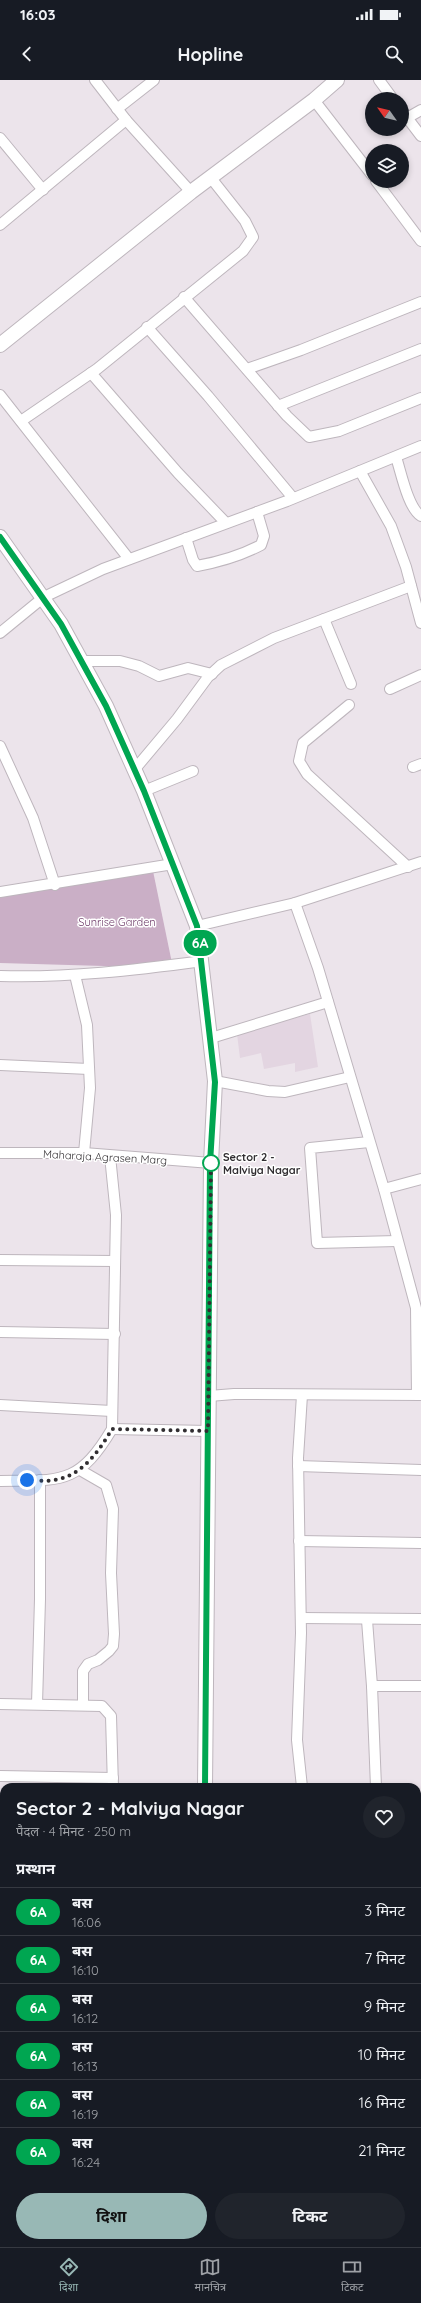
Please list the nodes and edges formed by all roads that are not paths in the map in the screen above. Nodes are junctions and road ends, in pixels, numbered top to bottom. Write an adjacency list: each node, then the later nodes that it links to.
1 (95, 80): 7 (street)
2 (154, 80): 7 (street)
3 (337, 80): 6 (street)
4 (379, 80): 5 (street)
5 (388, 92)
6 (314, 100): 14 (street); 15 (street)
7 (117, 109): 10 (street)
8 (421, 110): 9 (street)
9 (409, 113)
10 (126, 120): 17 (street); 18 (street)
11 (409, 120): 12 (street)
12 (421, 136)
13 (0, 138): 17 (street)
14 (365, 166)
15 (211, 178): 18 (street); 21 (street)
16 (381, 188): 20 (street)
17 (43, 190): 19 (street)
18 (191, 192): 24 (street)
19 (0, 225)
20 (421, 241)
21 (184, 297): 23 (street); 26 (street)
22 (421, 302): 26 (street)
23 (147, 327): 27 (street); 35 (street)
24 (0, 345)
25 (421, 349): 30 (street)
26 (247, 369): 30 (street)
27 (91, 373): 31 (street); 38 (street)
28 (0, 395): 31 (street)
29 (421, 398): 30 (street)
30 (278, 406)
31 (22, 421): 41 (street)
32 (421, 446): 33 (street)
33 (396, 457): 34 (street); 37 (street)
34 (360, 471): 35 (street); 42 (street)
35 (293, 498): 36 (street)
36 (257, 512): 38 (street); 40 (street)
37 (421, 516)
38 (226, 523): 40 (street)
39 (0, 537): 43 (street)
40 (186, 538): 41 (street)
41 (129, 559): 43 (street)
42 (411, 586): 44 (street); 45 (street)
43 (44, 597): 46 (street); 47 (street)
44 (324, 619): 48 (street); 50 (street)
45 (421, 623)
46 (0, 633)
47 (82, 661): 48 (street); 54 (street)
48 (212, 674): 54 (street)
49 (421, 675): 51 (street)
50 (351, 684)
51 (390, 689)
52 (349, 705): 59 (street)
53 (0, 746): 60 (street)
54 (135, 769): 56 (street)
55 (193, 771): 56 (street)
56 (144, 791): 58 (street)
57 (421, 862): 59 (street)
58 (173, 864): 60 (street); 63 (street)
59 (408, 867): 62 (street)
60 (55, 885): 61 (street)
61 (0, 892)
62 (295, 903): 63 (street); 67 (street)
63 (197, 926): 64 (street)
64 (203, 961): 65 (street); 68 (street)
65 (75, 975): 66 (street); 70 (street)
66 (0, 976)
67 (328, 1002): 68 (street); 71 (street)
68 (211, 1038): 72 (street)
69 (0, 1065): 70 (street)
70 (89, 1069): 75 (street)
71 (350, 1077): 72 (street); 73 (street)
72 (215, 1082): 77 (street)
73 (369, 1142): 79 (street); 80 (street)
74 (0, 1152): 75 (street, Maharaja Agrasen Marg)
75 (84, 1153): 76 (street, Maharaja Agrasen Marg)
76 (110, 1156): 77 (street, Maharaja Agrasen Marg); 82 (street)
77 (210, 1163): 88 (street)
78 (421, 1179): 79 (street)
79 (384, 1190): 80 (street)
80 (397, 1241): 83 (street)
81 (0, 1260): 82 (street)
82 (115, 1261): 85 (street)
83 (418, 1308): 87 (street)
84 (0, 1332): 85 (street)
85 (115, 1334): 90 (street)
86 (302, 1395): 87 (street); 88 (street); 93 (street)
87 (419, 1395)
88 (209, 1396): 92 (street)
89 (0, 1405): 90 (street)
90 (112, 1411): 91 (street)
91 (112, 1429): 92 (street); 94 (street)
92 (208, 1431): 110 (street)
93 (298, 1466): 95 (street); 98 (street)
94 (80, 1470): 96 (street); 107 (street)
95 (421, 1470)
96 (40, 1480): 97 (street); 106 (street)
97 (0, 1481)
98 (299, 1541): 99 (street); 100 (street)
99 (421, 1543)
100 (300, 1618): 102 (street); 111 (street)
101 (421, 1619): 102 (street)
102 (367, 1620): 103 (street)
103 (372, 1686): 104 (street); 112 (street)
104 (421, 1686)
105 (0, 1704): 106 (street)
106 (37, 1704): 107 (street)
107 (83, 1705): 109 (street)
108 (0, 1776): 109 (street)
109 (113, 1782)
110 (205, 1783)
111 (302, 1783)
112 (376, 1783)

